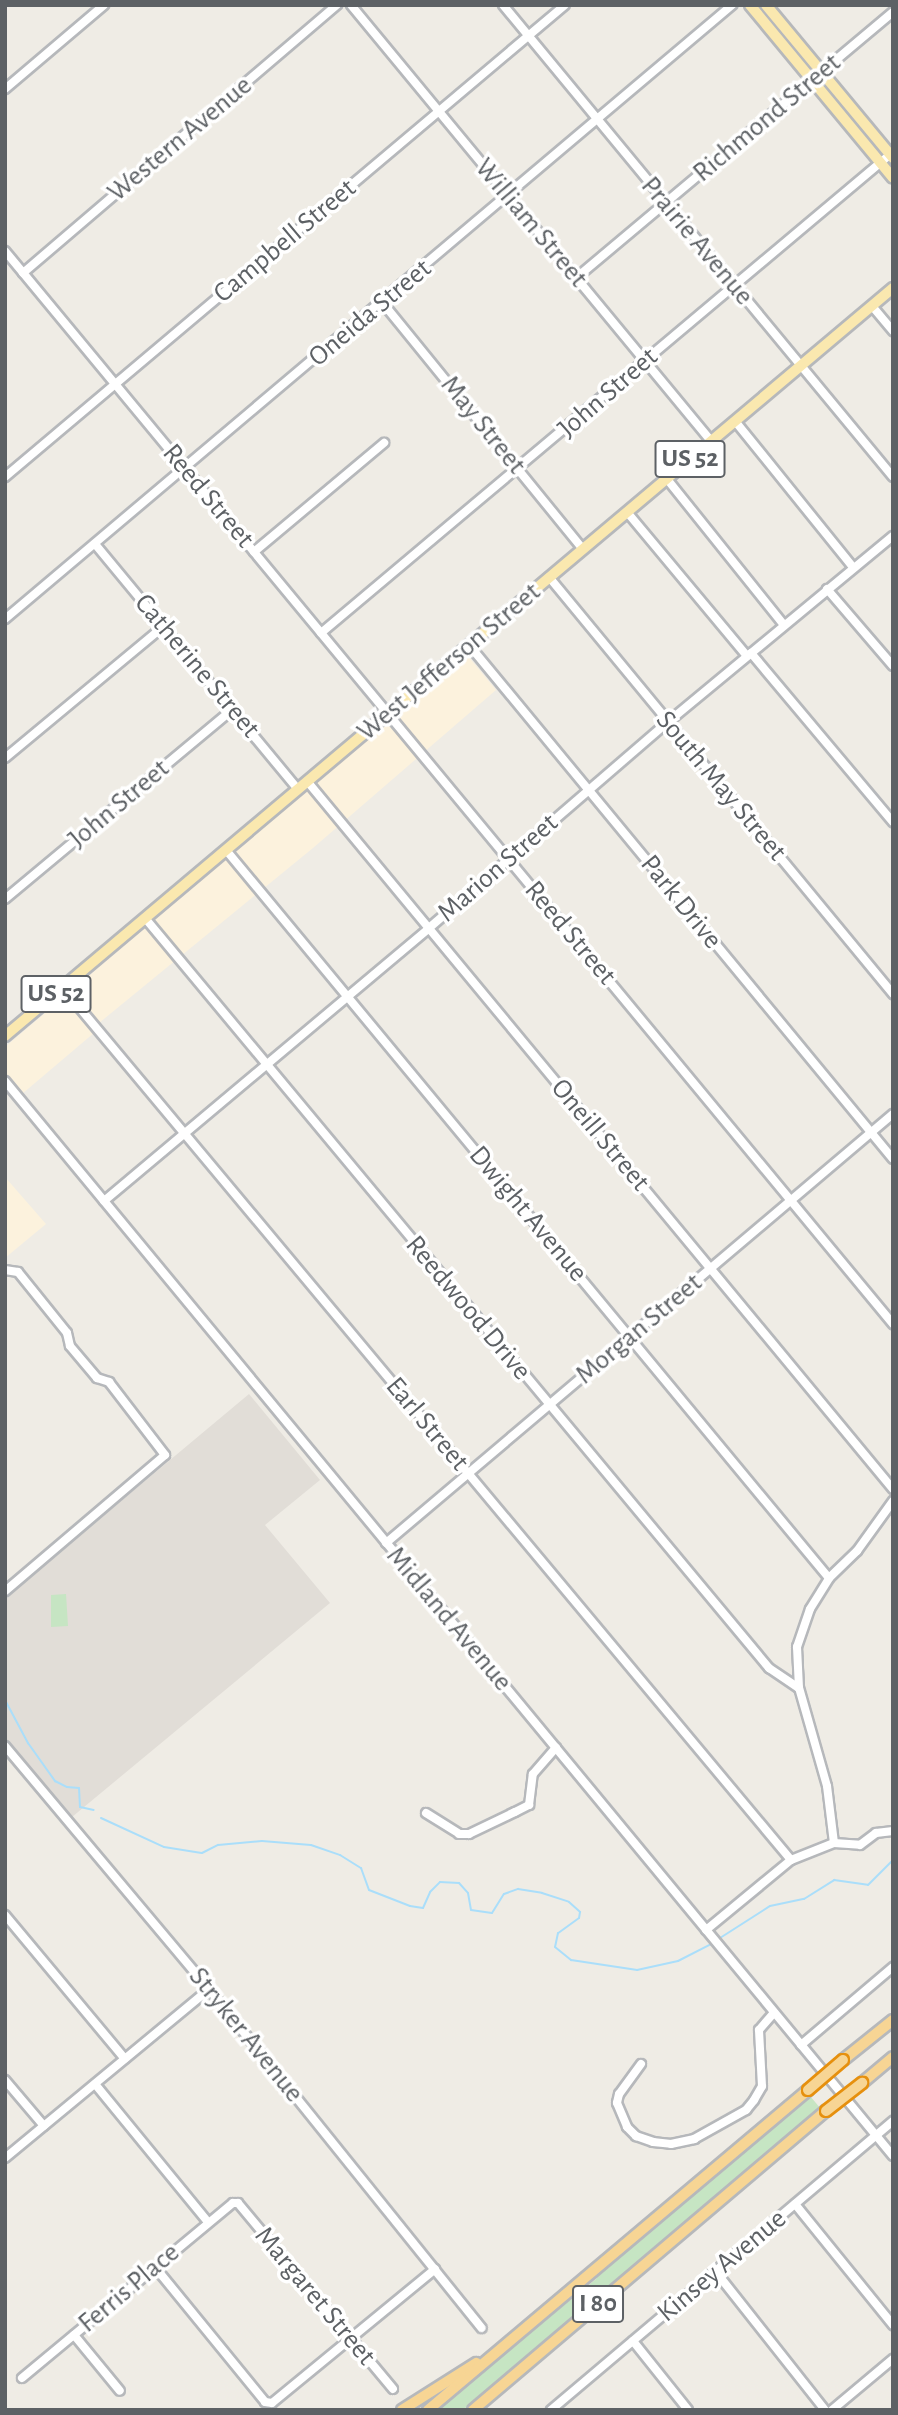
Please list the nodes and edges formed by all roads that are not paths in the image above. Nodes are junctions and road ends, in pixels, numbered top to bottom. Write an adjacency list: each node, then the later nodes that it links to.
1 (104, 5): 13 (street)
2 (337, 5): 22 (street, Western Avenue)
3 (351, 5): 14 (street, William Street)
4 (503, 5): 10 (street, Prairie Avenue)
5 (565, 5): 10 (street, Campbell Street)
6 (733, 5): 15 (street, Oneida Street)
7 (750, 5): 12 (main road)
8 (766, 5): 11 (main road)
9 (893, 12): 11 (street, Richmond Street)
10 (528, 36): 14 (street, Campbell Street); 15 (street, Prairie Avenue)
11 (821, 71): 12 (street, Richmond Street); 16 (main road)
12 (811, 80): 17 (main road); 20 (street, Richmond Street)
13 (5, 89)
14 (439, 112): 19 (street, William Street); 31 (street, Campbell Street)
15 (597, 120): 19 (street, Oneida Street); 20 (street, Prairie Avenue)
16 (892, 155): 17 (street, John Street)
17 (880, 163): 18 (main road); 24 (street, John Street)
18 (893, 178)
19 (508, 196): 23 (street, William Street); 26 (street, Oneida Street)
20 (666, 204): 23 (street, Richmond Street); 24 (street, Prairie Avenue)
21 (5, 251): 22 (street, Reed Street)
22 (23, 273): 31 (street, Reed Street)
23 (576, 278): 29 (street, William Street)
24 (734, 286): 29 (street, John Street); 30 (street, Prairie Avenue)
25 (892, 289): 27 (main road, West Jefferson Street / US 52)
26 (382, 302): 35 (street, Oneida Street); 36 (street, May Street)
27 (872, 306): 28 (street); 30 (main road, West Jefferson Street / US 52)
28 (893, 331)
29 (645, 361): 33 (street, William Street); 36 (street, John Street)
30 (800, 366): 32 (main road, West Jefferson Street / US 52); 38 (street, Prairie Avenue)
31 (115, 384): 35 (street, Reed Street); 37 (street, Campbell Street)
32 (735, 421): 33 (main road, West Jefferson Street / US 52); 45 (street)
33 (711, 441): 39 (main road, West Jefferson Street / US 52)
34 (384, 443): 44 (street)
35 (186, 469): 42 (street, Oneida Street); 44 (street, Reed Street)
36 (519, 469): 43 (street, May Street); 51 (street, John Street)
37 (5, 477)
38 (893, 477)
39 (667, 479): 40 (main road, West Jefferson Street / US 52); 49 (street)
40 (627, 512): 43 (main road, West Jefferson Street / US 52); 53 (street)
41 (893, 536): 45 (street, Marion Street)
42 (95, 544): 48 (street, Oneida Street); 50 (street, Catherine Street)
43 (583, 549): 46 (main road, West Jefferson Street / US 52)
44 (254, 552): 51 (street, Reed Street)
45 (853, 567): 47 (street, Marion Street)
46 (549, 577): 52 (main road, West Jefferson Street / US 52); 57 (street, South May Street)
47 (827, 589): 49 (street, Marion Street); 54 (street)
48 (5, 619)
49 (784, 625): 53 (street, Marion Street)
50 (164, 626): 55 (street, Catherine Street); 58 (street)
51 (321, 633): 56 (street, Reed Street)
52 (469, 645): 56 (main road, West Jefferson Street / US 52); 61 (street, Park Drive)
53 (749, 654): 57 (street, Marion Street); 62 (street)
54 (893, 666)
55 (233, 709): 60 (street, Catherine Street); 65 (street, John Street)
56 (388, 713): 59 (main road, West Jefferson Street / US 52); 64 (street, Reed Street)
57 (668, 722): 61 (street, Marion Street); 69 (street, South May Street)
58 (5, 758)
59 (307, 781): 60 (main road, West Jefferson Street / US 52); 67 (street, Oneill Street)
60 (298, 789): 63 (main road, West Jefferson Street / US 52)
61 (587, 790): 64 (street, Marion Street); 76 (street, Park Drive)
62 (893, 822)
63 (226, 850): 66 (main road, West Jefferson Street / US 52); 70 (street, Dwight Avenue)
64 (507, 859): 67 (street, Marion Street); 78 (street, Reed Street)
65 (5, 899)
66 (145, 918): 68 (main road, West Jefferson Street / US 52); 72 (street, Reedwood Drive)
67 (429, 928): 70 (street, Marion Street); 80 (street, Oneill Street)
68 (62, 988): 71 (main road, West Jefferson Street / US 52); 75 (street, Earl Street)
69 (893, 995)
70 (347, 997): 72 (street, Marion Street); 83 (street, Dwight Avenue)
71 (5, 1036)
72 (266, 1065): 75 (street, Marion Street); 84 (street, Reedwood Drive)
73 (5, 1082): 79 (street, Midland Avenue)
74 (893, 1114): 76 (street, Morgan Street)
75 (184, 1133): 79 (street, Marion Street); 85 (street, Earl Street)
76 (871, 1133): 77 (street, Park Drive); 78 (street, Morgan Street)
77 (893, 1159)
78 (791, 1200): 80 (street, Morgan Street); 82 (street, Reed Street)
79 (104, 1201): 90 (street, Midland Avenue)
80 (710, 1268): 83 (street, Morgan Street); 87 (street, Oneill Street)
81 (5, 1270): 92 (street)
82 (893, 1324)
83 (630, 1337): 84 (street, Morgan Street); 91 (street, Dwight Avenue)
84 (549, 1405): 85 (street, Morgan Street); 93 (street, Reedwood Drive)
85 (468, 1473): 90 (street, Morgan Street); 99 (street, Earl Street)
86 (893, 1473): 87 (street)
87 (885, 1480): 88 (street, Oneill Street)
88 (893, 1489)
89 (893, 1501): 91 (street)
90 (386, 1543): 95 (street, Midland Avenue)
91 (829, 1578): 93 (street)
92 (5, 1591)
93 (799, 1688): 98 (street)
94 (5, 1746): 103 (street, Stryker Avenue)
95 (556, 1748): 96 (street); 101 (street, Midland Avenue)
96 (426, 1813)
97 (893, 1831): 98 (street)
98 (834, 1843): 99 (street)
99 (791, 1860): 101 (street)
100 (5, 1915): 108 (street)
101 (706, 1930): 104 (street, Midland Avenue)
102 (893, 1967): 106 (street)
103 (209, 1989): 108 (street); 121 (street, Stryker Avenue)
104 (774, 2013): 106 (street, Midland Avenue); 109 (street)
105 (893, 2020): 128 (highway, I 80, bridge)
106 (801, 2045): 114 (street, Midland Avenue)
107 (893, 2057): 135 (highway, I 80, bridge)
108 (125, 2059): 111 (street)
109 (641, 2064)
110 (5, 2080): 113 (street)
111 (95, 2084): 113 (street); 119 (street)
112 (893, 2120): 114 (street, Kinsey Avenue)
113 (44, 2126): 116 (street)
114 (875, 2135): 115 (street, Midland Avenue); 118 (street, Kinsey Avenue)
115 (893, 2156)
116 (5, 2158)
117 (238, 2203): 119 (street, Ferris Place); 126 (street, Margaret Street)
118 (795, 2204): 122 (street, Kinsey Avenue); 123 (street)
119 (208, 2222): 120 (street, Ferris Place)
120 (155, 2267): 125 (street, Ferris Place); 126 (street)
121 (435, 2269): 124 (street, Stryker Avenue); 126 (street)
122 (716, 2272): 127 (street, Kinsey Avenue); 138 (street)
123 (893, 2325)
124 (482, 2328)
125 (74, 2335): 130 (street, Ferris Place); 132 (street)
126 (351, 2339): 131 (street, Margaret Street)
127 (633, 2341): 136 (street, Kinsey Avenue); 137 (street)
128 (500, 2350): 133 (highway); 134 (highway, I 80)
129 (893, 2359): 139 (street)
130 (22, 2378)
131 (393, 2389)
132 (120, 2391)
133 (402, 2410)
134 (428, 2410)
135 (473, 2410)
136 (551, 2410)
137 (688, 2410)
138 (825, 2410)
139 (832, 2410)

